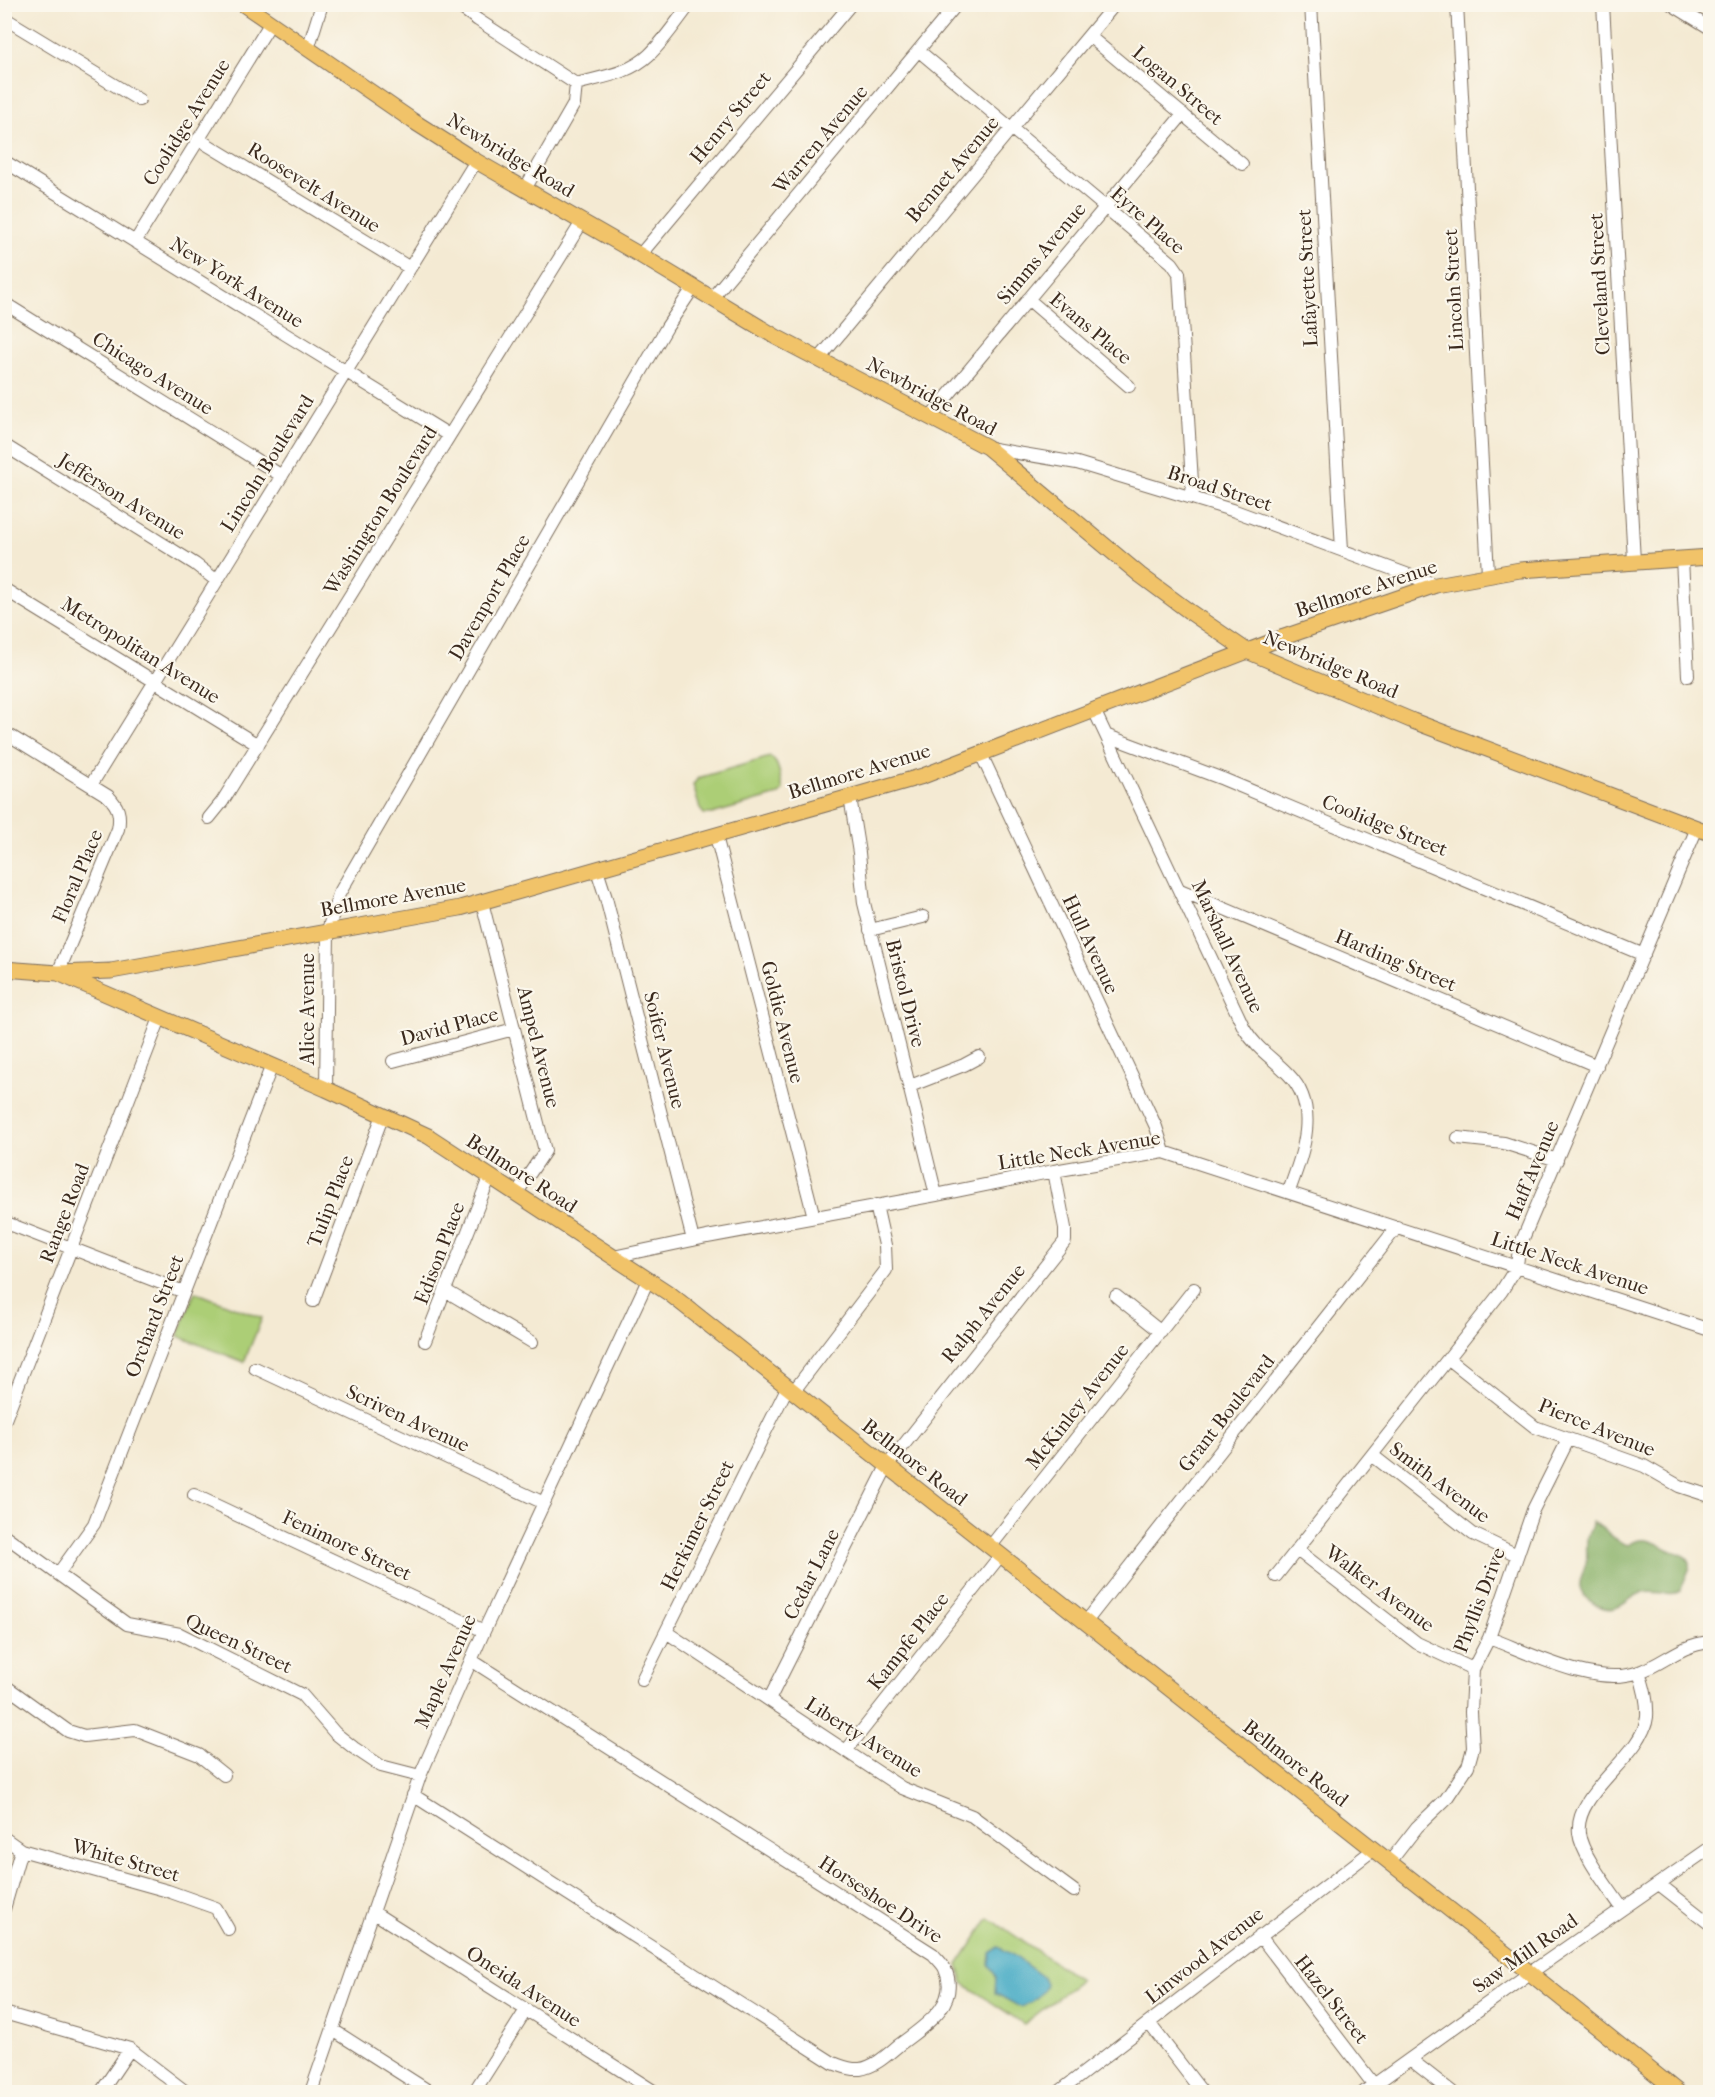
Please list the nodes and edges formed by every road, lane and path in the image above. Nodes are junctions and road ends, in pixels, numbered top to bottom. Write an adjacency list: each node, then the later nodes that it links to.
1 (243, 4): 13 (main road, Newbridge Road)
2 (322, 4): 16 (street)
3 (456, 4): 18 (street)
4 (690, 4): 18 (street)
5 (851, 4): 30 (street, Henry Street)
6 (957, 4): 17 (street, Warren Avenue)
7 (1115, 4): 15 (street, Bennet Avenue)
8 (1311, 4): 45 (street, Lafayette Street)
9 (1457, 4): 49 (street, Lincoln Street)
10 (1603, 4): 48 (street, Cleveland Street)
11 (1671, 4): 14 (street)
12 (4, 18): 19 (street)
13 (270, 24): 16 (main road, Newbridge Road); 22 (street, Coolidge Avenue)
14 (1710, 28)
15 (1089, 36): 20 (street, Logan Street); 21 (street, Bennet Avenue)
16 (308, 49): 24 (main road, Newbridge Road)
17 (919, 51): 21 (street, Eyre Place); 33 (street, Warren Avenue)
18 (576, 84): 26 (street)
19 (139, 100)
20 (1183, 114): 25 (street, Logan Street); 27 (street, Simms Avenue)
21 (1012, 129): 27 (street, Eyre Place); 36 (street, Bennet Avenue)
22 (198, 139): 29 (street, Coolidge Avenue); 31 (street, Roosevelt Avenue)
23 (4, 161): 29 (street, New York Avenue)
24 (476, 161): 26 (main road, Newbridge Road); 31 (street, Lincoln Boulevard)
25 (1242, 164)
26 (525, 189): 28 (main road, Newbridge Road)
27 (1105, 207): 34 (street, Simms Avenue); 44 (street, Eyre Place)
28 (582, 222): 30 (main road, Newbridge Road); 40 (street, Washington Boulevard)
29 (135, 242): 37 (street, New York Avenue)
30 (640, 255): 32 (main road, Newbridge Road)
31 (410, 268): 37 (street, Lincoln Boulevard)
32 (693, 288): 33 (main road, Newbridge Road); 70 (street, Davenport Place)
33 (712, 298): 36 (main road, Newbridge Road)
34 (1028, 299): 38 (street, Evans Place); 39 (street, Simms Avenue)
35 (4, 303): 43 (street, Chicago Avenue)
36 (819, 359): 39 (main road, Newbridge Road)
37 (346, 372): 40 (street, New York Avenue); 43 (street, Lincoln Boulevard)
38 (1129, 386)
39 (930, 417): 42 (main road, Newbridge Road)
40 (449, 435): 59 (street, Washington Boulevard)
41 (4, 445): 50 (street, Jefferson Avenue)
42 (987, 447): 44 (street, Broad Street); 53 (main road, Newbridge Road)
43 (282, 476): 50 (street, Lincoln Boulevard)
44 (1192, 498): 45 (street, Broad Street)
45 (1342, 550): 51 (street, Broad Street)
46 (1710, 557): 47 (main road, Bellmore Avenue)
47 (1682, 559): 48 (main road, Bellmore Avenue); 54 (street)
48 (1634, 561): 49 (main road, Bellmore Avenue)
49 (1488, 574): 51 (main road, Bellmore Avenue)
50 (217, 581): 55 (street, Lincoln Boulevard)
51 (1436, 585): 53 (main road, Bellmore Avenue)
52 (4, 589): 55 (street, Metropolitan Avenue)
53 (1247, 651): 56 (main road, Bellmore Avenue); 64 (main road, Newbridge Road)
54 (1688, 676)
55 (154, 681): 59 (street, Metropolitan Avenue); 61 (street, Lincoln Boulevard)
56 (1094, 710): 58 (street, Marshall Avenue); 60 (main road, Bellmore Avenue)
57 (4, 732): 61 (street)
58 (1108, 736): 67 (street, Marshall Avenue); 72 (street, Coolidge Street)
59 (258, 745): 63 (street, Washington Boulevard)
60 (981, 754): 62 (main road, Bellmore Avenue); 85 (street, Hull Avenue)
61 (91, 785): 74 (street, Floral Place)
62 (850, 797): 65 (main road, Bellmore Avenue); 71 (street, Bristol Drive)
63 (209, 818)
64 (1704, 830): 72 (street, Haff Avenue)
65 (716, 836): 66 (main road, Bellmore Avenue); 93 (street, Goldie Avenue)
66 (597, 870): 68 (main road, Bellmore Avenue); 96 (street, Soifer Avenue)
67 (1180, 890): 80 (street, Harding Street); 89 (street, Marshall Avenue)
68 (482, 902): 70 (main road, Bellmore Avenue); 76 (street, Ampel Avenue)
69 (923, 917): 71 (street)
70 (328, 930): 74 (main road, Bellmore Avenue); 82 (street, Alice Avenue)
71 (870, 930): 81 (street, Bristol Drive)
72 (1644, 955): 80 (street, Haff Avenue)
73 (4, 969): 74 (main road, Bellmore Avenue)
74 (58, 973): 75 (main road, Bellmore Road)
75 (160, 1018): 79 (main road, Bellmore Road); 97 (street, Range Road)
76 (514, 1029): 78 (street, David Place); 90 (street, Ampel Avenue)
77 (979, 1057): 81 (street)
78 (393, 1061)
79 (272, 1065): 82 (main road, Bellmore Road); 102 (street, Orchard Street)
80 (1597, 1066): 86 (street, Haff Avenue)
81 (910, 1086): 91 (street, Bristol Drive)
82 (326, 1089): 83 (main road, Bellmore Road)
83 (383, 1115): 88 (main road, Bellmore Road); 105 (street, Tulip Place)
84 (1458, 1138): 86 (street)
85 (1164, 1152): 87 (street, Little Neck Avenue); 89 (street, Little Neck Avenue)
86 (1557, 1160): 99 (street, Haff Avenue)
87 (1054, 1171): 91 (street, Little Neck Avenue); 116 (street, Ralph Avenue)
88 (489, 1178): 90 (main road, Bellmore Road); 103 (street, Edison Place)
89 (1289, 1191): 95 (street, Little Neck Avenue)
90 (516, 1194): 98 (main road, Bellmore Road)
91 (936, 1195): 92 (street, Little Neck Avenue)
92 (876, 1205): 93 (street, Little Neck Avenue); 112 (street, Herkimer Street)
93 (814, 1217): 96 (street, Little Neck Avenue)
94 (4, 1222): 97 (street)
95 (1397, 1227): 99 (street, Little Neck Avenue); 126 (street, Grant Boulevard)
96 (693, 1240): 98 (street, Little Neck Avenue)
97 (71, 1249): 102 (street); 113 (street, Range Road)
98 (613, 1257): 100 (main road, Bellmore Road)
99 (1517, 1266): 106 (street, Little Neck Avenue); 110 (street, Haff Avenue)
100 (648, 1280): 112 (main road, Bellmore Road); 119 (street, Maple Avenue)
101 (1194, 1289): 107 (street, McKinley Avenue)
102 (184, 1292): 124 (street, Orchard Street)
103 (446, 1292): 108 (street, Edison Place); 109 (street)
104 (1116, 1296): 107 (street)
105 (313, 1301)
106 (1710, 1330)
107 (1161, 1332): 122 (street, McKinley Avenue)
108 (425, 1341)
109 (532, 1342)
110 (1449, 1359): 114 (street, Pierce Avenue); 115 (street, Haff Avenue)
111 (255, 1368): 119 (street, Scriven Avenue)
112 (790, 1390): 116 (main road, Bellmore Road); 128 (street, Herkimer Street)
113 (4, 1422)
114 (1568, 1440): 118 (street, Pierce Avenue); 123 (street, Phyllis Drive)
115 (1372, 1455): 121 (street, Haff Avenue); 123 (street, Smith Avenue)
116 (887, 1466): 122 (main road, Bellmore Road); 136 (street, Cedar Lane)
117 (194, 1495): 127 (street, Fenimore Street)
118 (1710, 1496)
119 (544, 1503): 127 (street, Maple Avenue)
120 (4, 1534): 124 (street, Queen Street)
121 (1297, 1550): 125 (street, Haff Avenue); 132 (street, Walker Avenue)
122 (995, 1552): 126 (main road, Bellmore Road); 137 (street, Kampfe Place)
123 (1517, 1555): 129 (street, Phyllis Drive)
124 (58, 1574): 139 (street, Queen Street)
125 (1276, 1576)
126 (1085, 1623): 143 (main road, Bellmore Road)
127 (484, 1631): 131 (street, Maple Avenue)
128 (666, 1632): 134 (street, Herkimer Street); 136 (street, Liberty Avenue)
129 (1489, 1638): 132 (street, Phyllis Drive); 133 (street)
130 (1710, 1642): 133 (street)
131 (471, 1660): 139 (street, Maple Avenue); 140 (street, Horseshoe Drive)
132 (1473, 1669): 145 (street, Phyllis Drive)
133 (1640, 1672): 148 (street)
134 (642, 1680)
135 (4, 1684): 138 (street)
136 (769, 1700): 137 (street, Liberty Avenue)
137 (846, 1751): 147 (street, Liberty Avenue)
138 (224, 1775)
139 (420, 1776): 140 (street, Maple Avenue)
140 (413, 1795): 150 (street, Maple Avenue)
141 (4, 1838): 144 (street, White Street)
142 (1710, 1848): 146 (street, Saw Mill Road)
143 (1373, 1850): 145 (main road, Bellmore Road); 153 (street, Linwood Avenue)
144 (21, 1851): 149 (street); 152 (street, White Street)
145 (1389, 1863): 154 (main road, Bellmore Road)
146 (1659, 1884): 148 (street, Saw Mill Road); 151 (street)
147 (1074, 1890)
148 (1622, 1908): 154 (street, Saw Mill Road)
149 (4, 1909)
150 (373, 1912): 155 (street, Oneida Avenue); 158 (street, Maple Avenue)
151 (1710, 1924)
152 (228, 1929)
153 (1260, 1936): 157 (street, Linwood Avenue); 161 (street, Hazel Street)
154 (1530, 1973): 160 (street, Saw Mill Road); 171 (main road, Bellmore Road)
155 (526, 2010): 166 (street); 167 (street, Oneida Avenue)
156 (4, 2013): 159 (street)
157 (1149, 2023): 168 (street, Linwood Avenue); 169 (street)
158 (333, 2030): 164 (street, Maple Avenue); 165 (street)
159 (130, 2049): 162 (street); 163 (street)
160 (1410, 2059): 161 (street, Saw Mill Road); 170 (street)
161 (1369, 2089)
162 (101, 2092)
163 (186, 2092)
164 (311, 2092)
165 (429, 2092)
166 (474, 2092)
167 (655, 2092)
168 (1059, 2092)
169 (1202, 2092)
170 (1452, 2092)
171 (1678, 2092)

